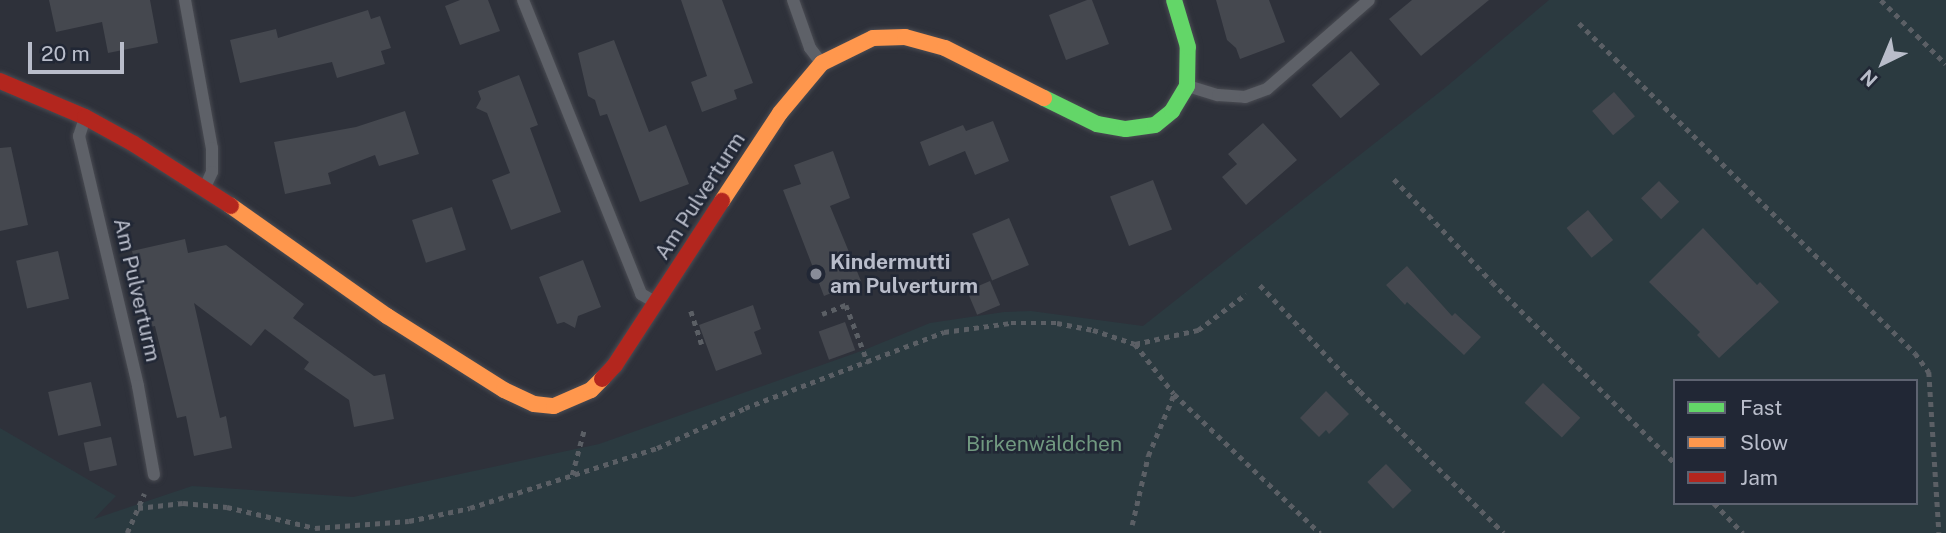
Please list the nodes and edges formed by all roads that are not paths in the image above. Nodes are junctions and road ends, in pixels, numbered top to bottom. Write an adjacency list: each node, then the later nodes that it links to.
1 (185, 0): 10 (lane)
2 (523, 0): 11 (lane)
3 (793, 0): 6 (lane)
4 (1174, 0): 8 (street)
5 (1369, 0): 8 (lane)
6 (822, 63): 8 (street, Am Pulverturm); 11 (street, Am Pulverturm)
7 (0, 81): 9 (street, Am Pulverturm)
8 (1187, 86)
9 (85, 117): 10 (street, Am Pulverturm); 12 (lane, Am Pulverturm)
10 (204, 189): 11 (street, Am Pulverturm)
11 (655, 302)
12 (154, 475)

